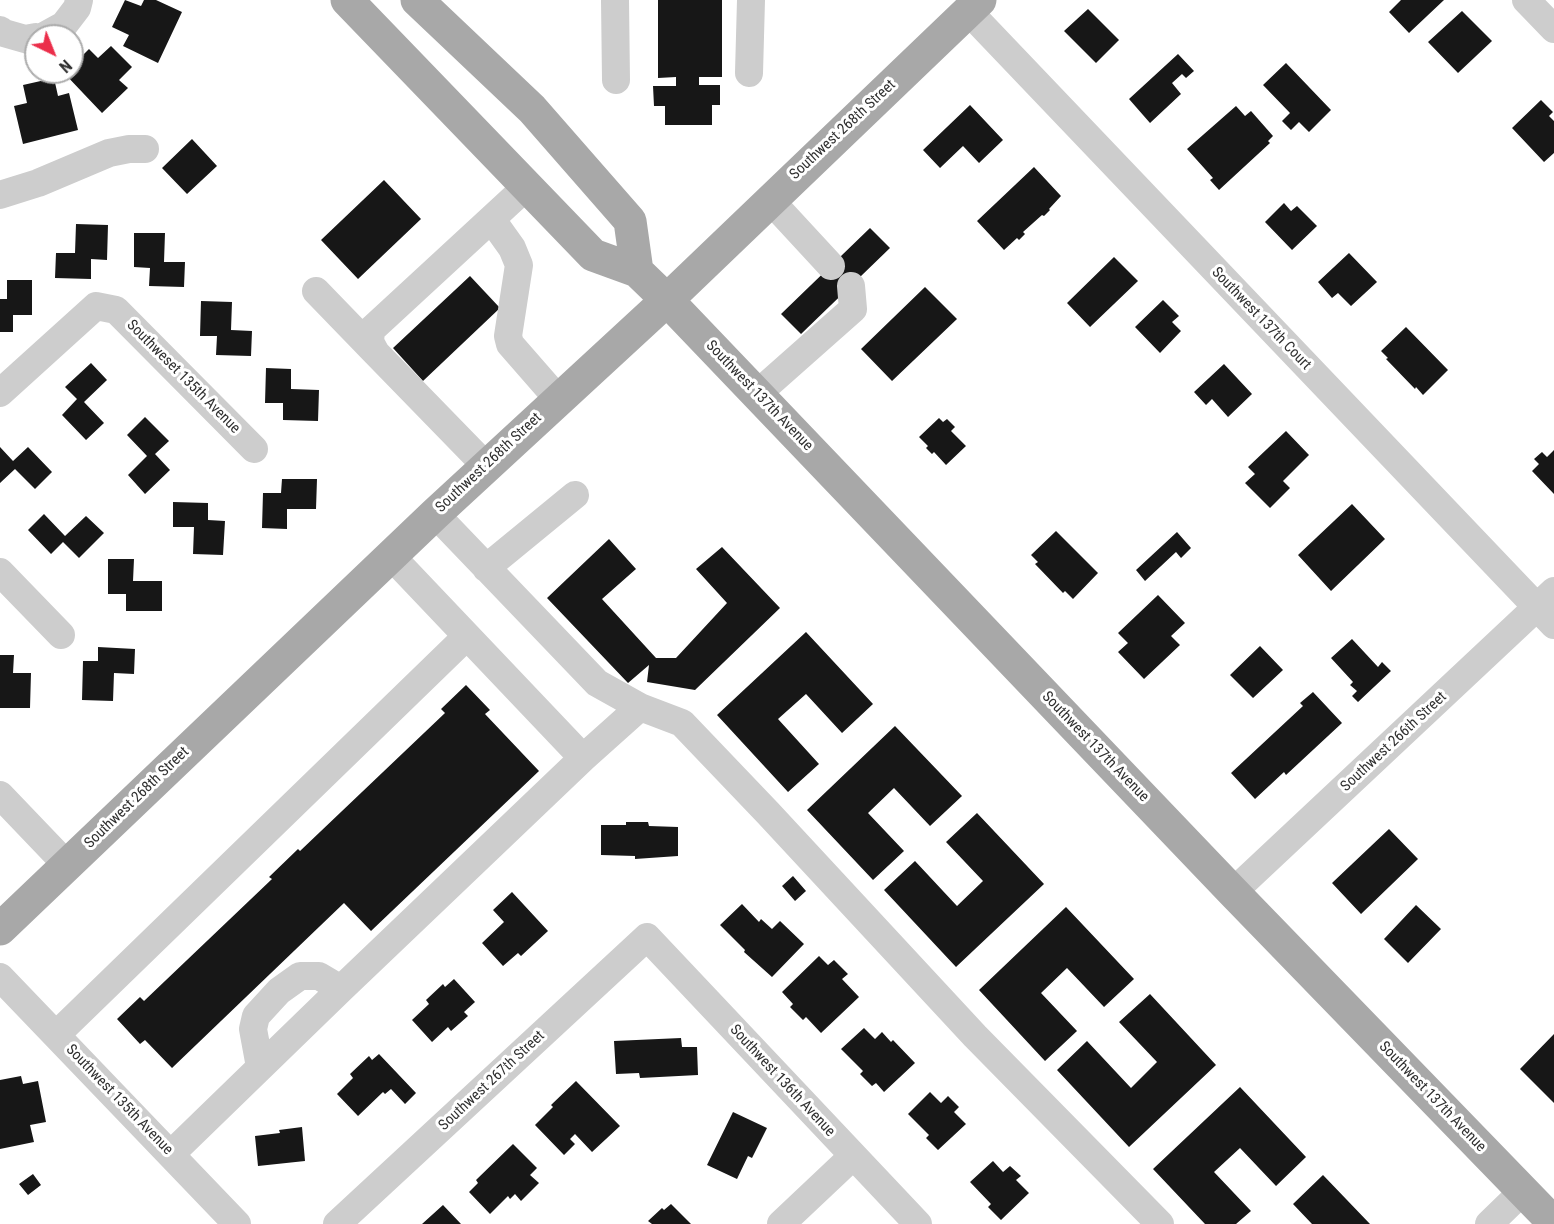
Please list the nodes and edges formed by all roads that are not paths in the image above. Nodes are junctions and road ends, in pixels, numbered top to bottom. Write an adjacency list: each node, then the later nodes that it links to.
1 (79, 0): 8 (street)
2 (347, 0): 15 (main road, Southwest 137th Avenue)
3 (417, 0): 20 (main road)
4 (615, 0): 13 (street)
5 (751, 0): 12 (street)
6 (1526, 0): 9 (street)
7 (974, 6): 17 (main road, Southwest 268th Street); 35 (street, Southwest 137th Court)
8 (65, 24)
9 (1554, 28)
10 (0, 30): 11 (street)
11 (24, 39)
12 (749, 73)
13 (616, 80)
14 (146, 149): 16 (street)
15 (526, 187): 18 (street); 20 (main road, Southwest 137th Avenue)
16 (0, 195)
17 (770, 200): 19 (street); 23 (main road, Southwest 268th Street)
18 (495, 216): 24 (street); 27 (street)
19 (831, 266)
20 (637, 271): 23 (main road, Southwest 137th Avenue)
21 (851, 285): 26 (street)
22 (316, 291): 24 (street)
23 (667, 300): 26 (main road, Southwest 137th Avenue); 27 (main road, Southwest 268th Street)
24 (376, 353): 29 (street)
25 (0, 393): 28 (street, Southweset 135th Avenue)
26 (757, 394): 42 (main road, Southwest 137th Avenue)
27 (558, 399): 29 (main road, Southwest 268th Street)
28 (254, 449)
29 (486, 466): 31 (main road, Southwest 268th Street)
30 (574, 495): 33 (street)
31 (435, 514): 32 (main road, Southwest 268th Street); 33 (street)
32 (391, 556): 37 (street); 41 (main road, Southwest 268th Street)
33 (486, 568): 38 (street)
34 (0, 572): 36 (street)
35 (1548, 608): 42 (street, Southwest 266th Street)
36 (61, 635)
37 (466, 637): 39 (street); 47 (street)
38 (640, 707): 39 (street); 57 (street)
39 (583, 758): 46 (street)
40 (0, 795): 41 (street)
41 (67, 865): 43 (main road, Southwest 268th Street)
42 (1233, 892): 51 (main road, Southwest 137th Avenue)
43 (0, 928)
44 (647, 937): 50 (street, Southwest 136th Avenue); 54 (street, Southwest 267th Street)
45 (0, 977): 47 (street, Southwest 135th Avenue)
46 (341, 989): 48 (street); 48 (street)
47 (56, 1035): 49 (street, Southwest 135th Avenue)
48 (260, 1067): 49 (street)
49 (171, 1154): 53 (street, Southwest 135th Avenue)
50 (853, 1156): 55 (street); 56 (street, Southwest 136th Avenue)
51 (1523, 1191): 52 (main road, Southwest 137th Avenue); 58 (street)
52 (1554, 1223)
53 (237, 1224)
54 (337, 1224)
55 (782, 1224)
56 (918, 1224)
57 (1160, 1224)
58 (1489, 1224)

